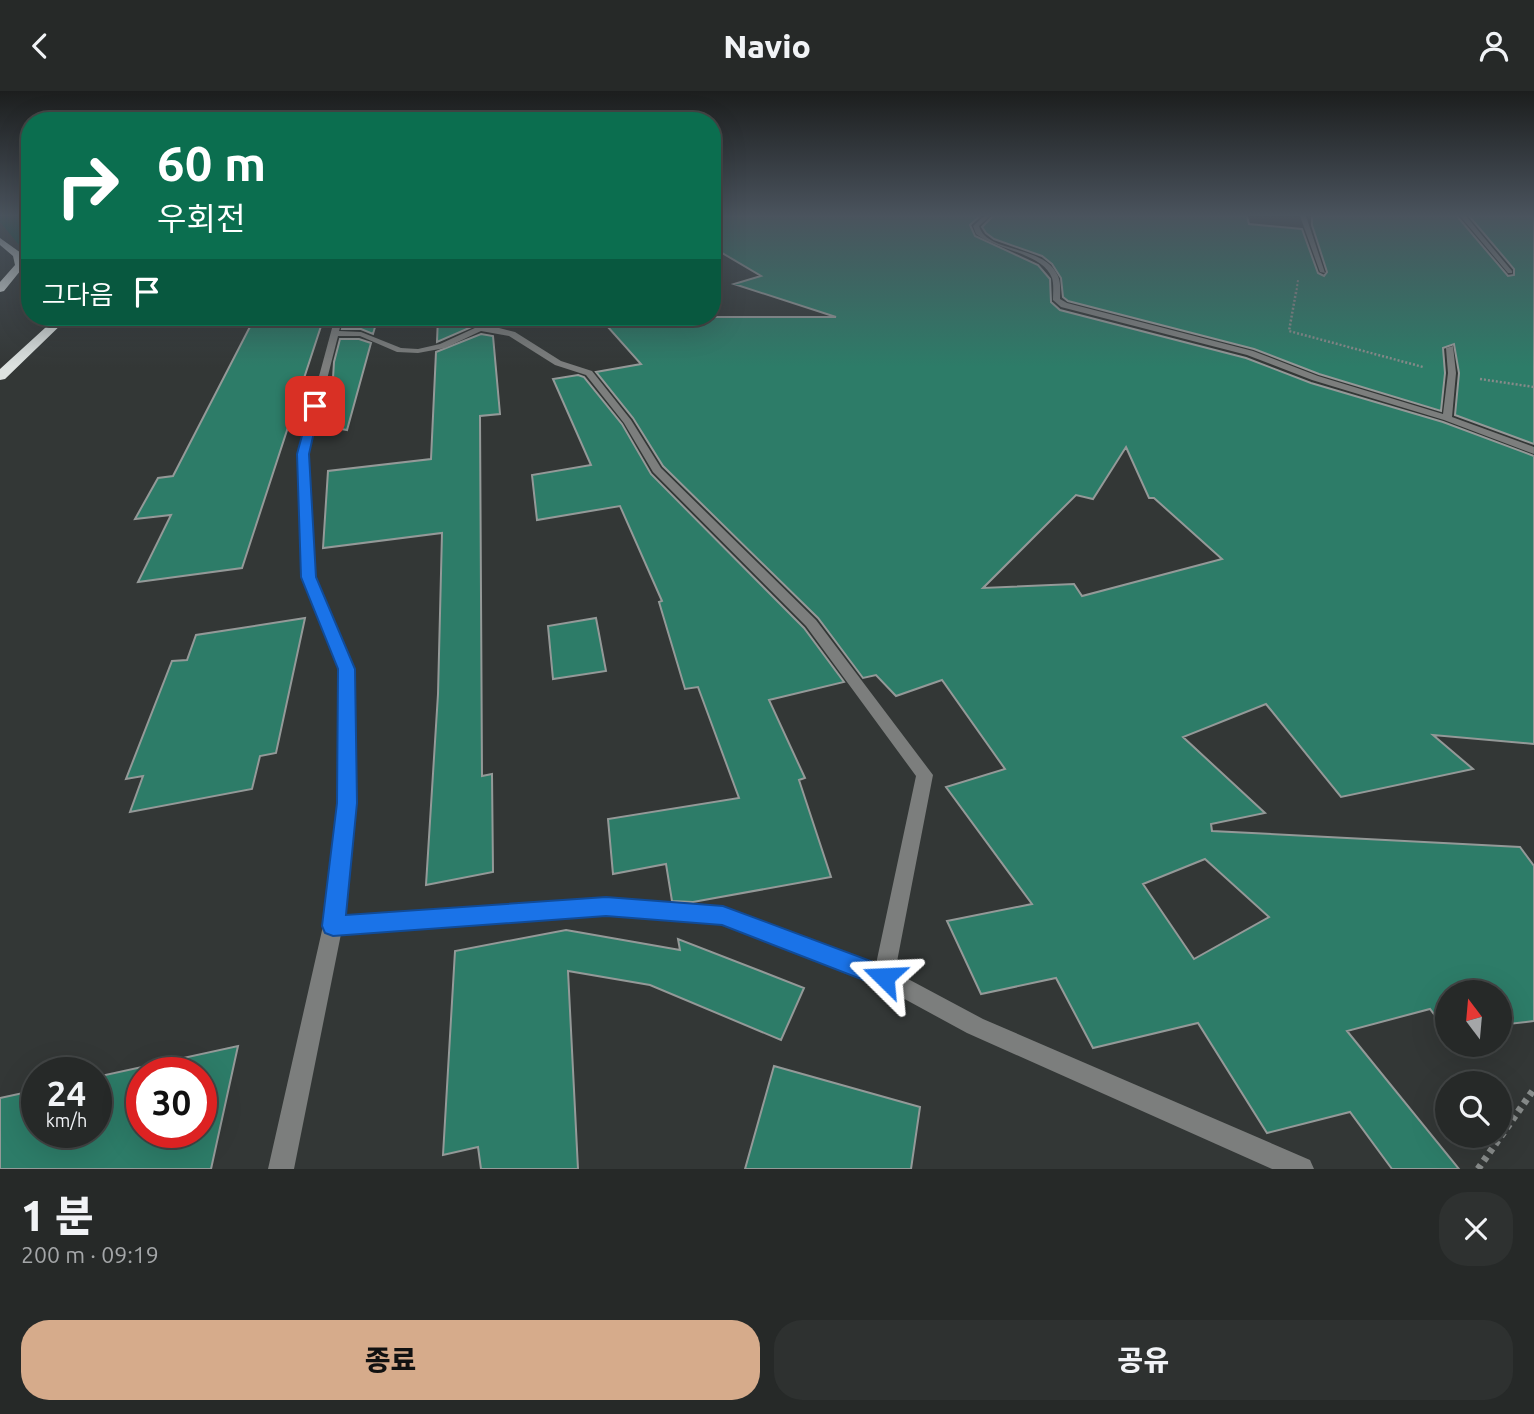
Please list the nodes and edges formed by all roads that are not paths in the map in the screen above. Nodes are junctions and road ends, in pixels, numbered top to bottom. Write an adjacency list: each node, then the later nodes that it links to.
1 (19, 266): 8 (highway)
2 (1048, 266): 15 (street)
3 (1321, 266): 5 (street)
4 (1505, 266): 6 (street)
5 (1323, 271)
6 (1510, 272)
7 (21, 283): 9 (highway)
8 (0, 289)
9 (0, 297)
10 (53, 326): 14 (highway)
11 (336, 326): 17 (street)
12 (339, 326): 18 (street)
13 (1450, 348): 15 (street)
14 (0, 376)
15 (1447, 418): 16 (street)
16 (1534, 451)
17 (333, 926): 18 (street); 19 (street)
18 (884, 977): 20 (street)
19 (281, 1169)
20 (1301, 1169)

